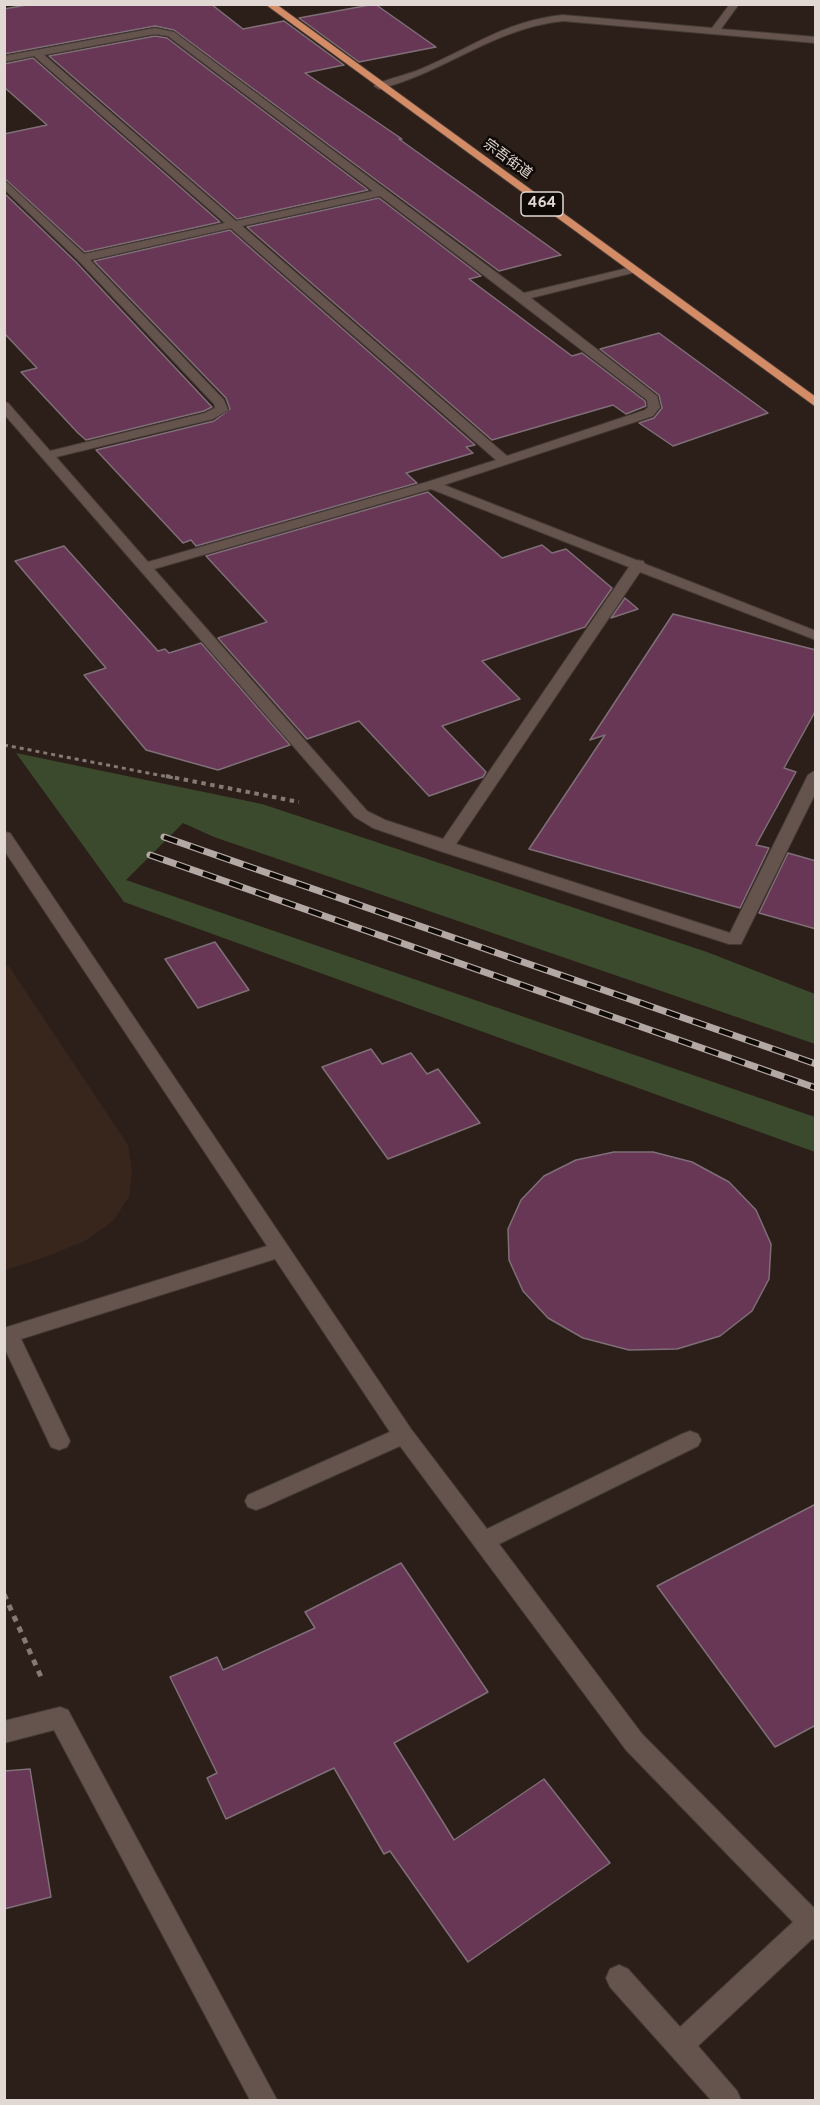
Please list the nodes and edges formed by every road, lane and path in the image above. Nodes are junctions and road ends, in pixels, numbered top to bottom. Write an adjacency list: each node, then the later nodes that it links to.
1 (269, 4): 7 (highway, 宗吾街道 / 464)
2 (735, 4): 3 (street)
3 (715, 31): 4 (street); 7 (street)
4 (816, 40)
5 (36, 53): 6 (street); 9 (street); 10 (street)
6 (4, 59)
7 (379, 86): 12 (highway, 宗吾街道 / 464)
8 (4, 183): 11 (street)
9 (381, 192): 10 (street); 13 (street)
10 (236, 225): 11 (street); 17 (street)
11 (82, 258): 16 (street)
12 (632, 270): 13 (street); 14 (highway, 宗吾街道 / 464)
13 (522, 297): 17 (street)
14 (816, 403)
15 (4, 406): 16 (street)
16 (49, 455): 20 (street)
17 (504, 460): 18 (street)
18 (432, 485): 19 (street); 20 (street)
19 (638, 564): 21 (street); 26 (street)
20 (147, 567): 24 (street)
21 (816, 636)
22 (4, 745): 24 (path)
23 (816, 775): 26 (street)
24 (362, 814): 26 (street)
25 (4, 837): 27 (street)
26 (446, 848)
27 (279, 1250): 28 (street); 29 (street)
28 (7, 1335): 31 (street)
29 (404, 1435): 32 (street); 33 (street)
30 (690, 1440): 33 (street)
31 (59, 1441)
32 (255, 1501)
33 (484, 1541): 37 (street)
34 (4, 1594): 35 (path)
35 (60, 1718): 36 (street); 40 (street)
36 (4, 1732)
37 (813, 1926): 39 (street)
38 (619, 1978): 39 (street)
39 (679, 2046): 41 (street)
40 (256, 2098)
41 (728, 2100)

